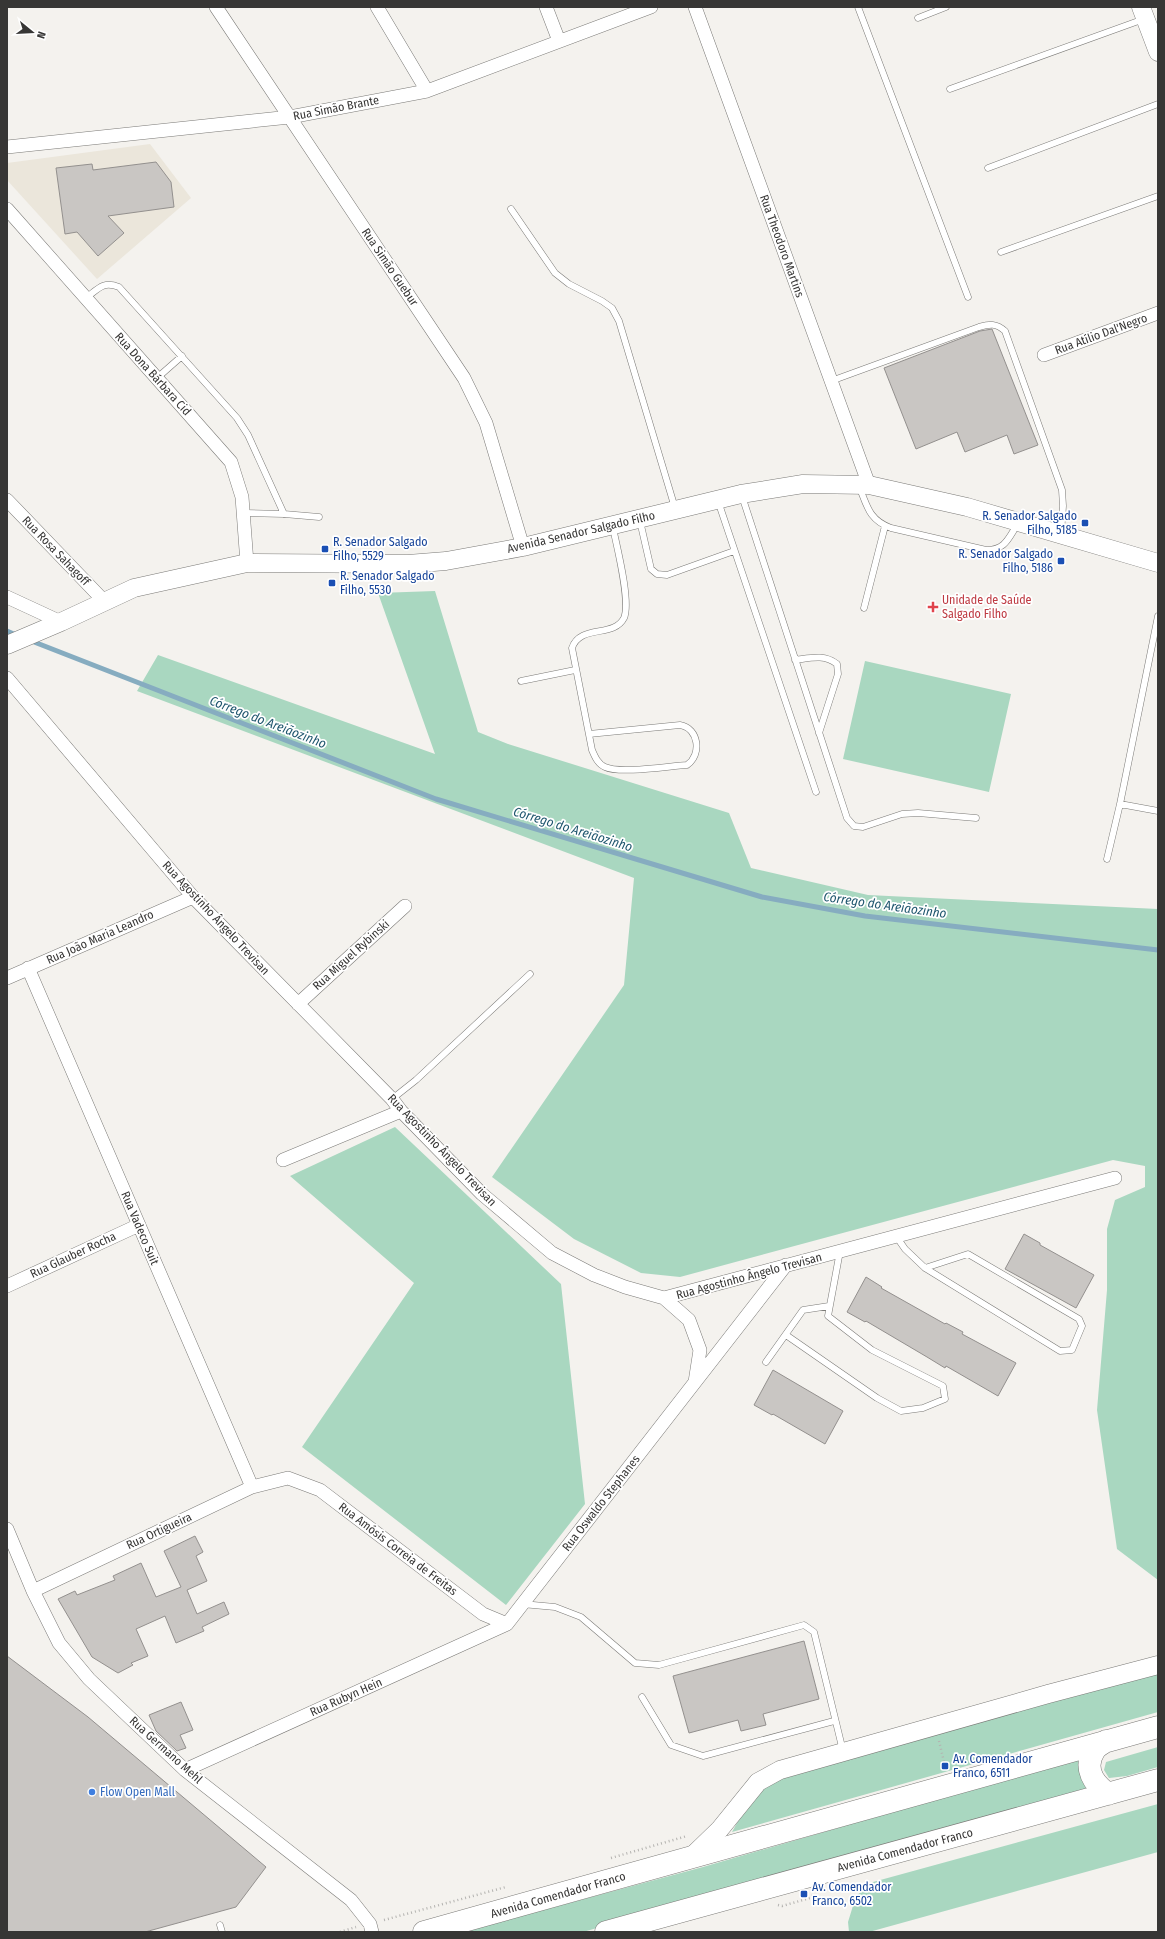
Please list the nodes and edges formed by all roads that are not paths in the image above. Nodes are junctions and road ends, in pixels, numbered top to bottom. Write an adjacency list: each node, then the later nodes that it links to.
1 (216, 7): 15 (street, Rua Simão Guebur)
2 (376, 7): 13 (street)
3 (546, 7): 10 (street)
4 (651, 7): 10 (street, Rua Simão Brante)
5 (696, 7): 28 (street, Rua Theodoro Martins)
6 (858, 7): 22 (lane)
7 (946, 7): 9 (lane)
8 (1144, 13): 11 (main road); 12 (lane)
9 (918, 18)
10 (559, 41): 13 (street, Rua Simão Brante)
11 (1158, 52)
12 (950, 89)
13 (427, 91): 15 (street, Rua Simão Brante)
14 (1158, 104): 17 (lane)
15 (290, 117): 16 (street, Rua Simão Brante); 42 (street, Rua Simão Guebur)
16 (7, 147)
17 (988, 168)
18 (1158, 196): 21 (lane)
19 (7, 209): 23 (street, Rua Dona Bárbara Cid)
20 (512, 209): 33 (lane)
21 (1001, 252)
22 (968, 297)
23 (86, 298): 26 (lane); 27 (street, Rua Dona Bárbara Cid)
24 (1158, 313): 25 (street, Rua Atílio Dal'Negro)
25 (1044, 355)
26 (182, 356): 27 (lane); 35 (lane)
27 (157, 378): 34 (street, Rua Dona Bárbara Cid)
28 (831, 381): 29 (street, Rua Theodoro Martins); 41 (lane)
29 (864, 485): 30 (main road, Avenida Senador Salgado Filho); 38 (main road, Avenida Senador Salgado Filho); 40 (lane)
30 (741, 494): 32 (main road, Avenida Senador Salgado Filho); 52 (lane)
31 (7, 500): 47 (street, Rua Rosa Sahagoff)
32 (717, 500): 33 (main road, Avenida Senador Salgado Filho); 43 (lane)
33 (675, 510): 37 (main road, Avenida Senador Salgado Filho)
34 (243, 514): 35 (lane); 44 (street, Rua Dona Bárbara Cid)
35 (284, 514): 36 (lane)
36 (318, 518)
37 (639, 519): 39 (main road, Avenida Senador Salgado Filho); 43 (lane)
38 (1019, 522): 40 (lane); 41 (main road, Avenida Senador Salgado Filho)
39 (612, 525): 42 (main road, Avenida Senador Salgado Filho); 53 (lane)
40 (885, 526): 48 (lane)
41 (1061, 534): 45 (main road, Avenida Senador Salgado Filho)
42 (523, 547): 44 (main road, Avenida Senador Salgado Filho)
43 (734, 551): 58 (lane)
44 (247, 563): 47 (main road, Avenida Senador Salgado Filho)
45 (1158, 563)
46 (7, 597): 50 (street)
47 (105, 602): 50 (main road, Avenida Senador Salgado Filho)
48 (864, 608)
49 (1158, 616): 59 (lane)
50 (61, 622): 51 (main road, Avenida Senador Salgado Filho)
51 (11, 643)
52 (795, 660): 57 (lane); 57 (lane)
53 (575, 670): 55 (lane); 56 (lane)
54 (7, 678): 63 (street, Rua Agostinho Ângelo Trevisan)
55 (521, 681)
56 (589, 734): 56 (lane)
57 (819, 734): 61 (lane)
58 (816, 792)
59 (1120, 804): 60 (lane); 62 (lane)
60 (1158, 811)
61 (976, 818)
62 (1107, 859)
63 (193, 897): 65 (street, Rua João Maria Leandro); 68 (street, Rua Agostinho Ângelo Trevisan)
64 (405, 906): 68 (street, Rua Miguel Rybinski)
65 (28, 968): 67 (street, Rua João Maria Leandro); 73 (street, Rua Vadeco Suit)
66 (530, 974): 69 (lane)
67 (7, 978)
68 (298, 1004): 69 (street, Rua Agostinho Ângelo Trevisan)
69 (392, 1099): 70 (street, Rua Agostinho Ângelo Trevisan)
70 (401, 1111): 71 (street); 79 (street, Rua Agostinho Ângelo Trevisan)
71 (283, 1160)
72 (1114, 1178): 74 (street, Rua Agostinho Ângelo Trevisan)
73 (139, 1225): 78 (street, Rua Glauber Rocha); 85 (street, Rua Vadeco Suit)
74 (896, 1236): 75 (street, Rua Agostinho Ângelo Trevisan); 77 (lane)
75 (840, 1251): 76 (street, Rua Agostinho Ângelo Trevisan); 80 (lane)
76 (786, 1265): 79 (street, Rua Agostinho Ângelo Trevisan); 83 (street, Rua Oswaldo Stephanes)
77 (925, 1268): 77 (lane)
78 (7, 1286)
79 (664, 1298): 83 (street, Rua Oswaldo Stephanes)
80 (829, 1306): 81 (lane); 81 (lane)
81 (786, 1335): 82 (lane)
82 (766, 1362)
83 (695, 1382): 88 (street, Rua Oswaldo Stephanes)
84 (288, 1478): 85 (street, Rua Ortigueira); 89 (street, Rua Amósis Correia de Freitas)
85 (252, 1487): 87 (street, Rua Ortigueira)
86 (7, 1529): 87 (street, Rua Germano Mehl)
87 (33, 1591): 96 (street, Rua Germano Mehl)
88 (522, 1604): 89 (street, Rua Oswaldo Stephanes); 92 (lane)
89 (507, 1624): 96 (street, Rua Rubyn Hein)
90 (1158, 1665): 95 (main road, Avenida Comendador Franco)
91 (642, 1697): 92 (lane)
92 (834, 1721): 95 (lane)
93 (1158, 1727): 94 (highway, Avenida Comendador Franco)
94 (1106, 1742): 98 (highway); 99 (highway, Avenida Comendador Franco)
95 (843, 1752): 99 (main road, Avenida Comendador Franco)
96 (185, 1770): 102 (street, Rua Germano Mehl)
97 (1158, 1780): 98 (highway, Avenida Comendador Franco)
98 (1108, 1794): 104 (highway, Avenida Comendador Franco)
99 (691, 1858): 103 (highway, Avenida Comendador Franco)
100 (220, 1925): 101 (lane)
101 (222, 1932)
102 (372, 1932)
103 (424, 1932)
104 (606, 1932)

